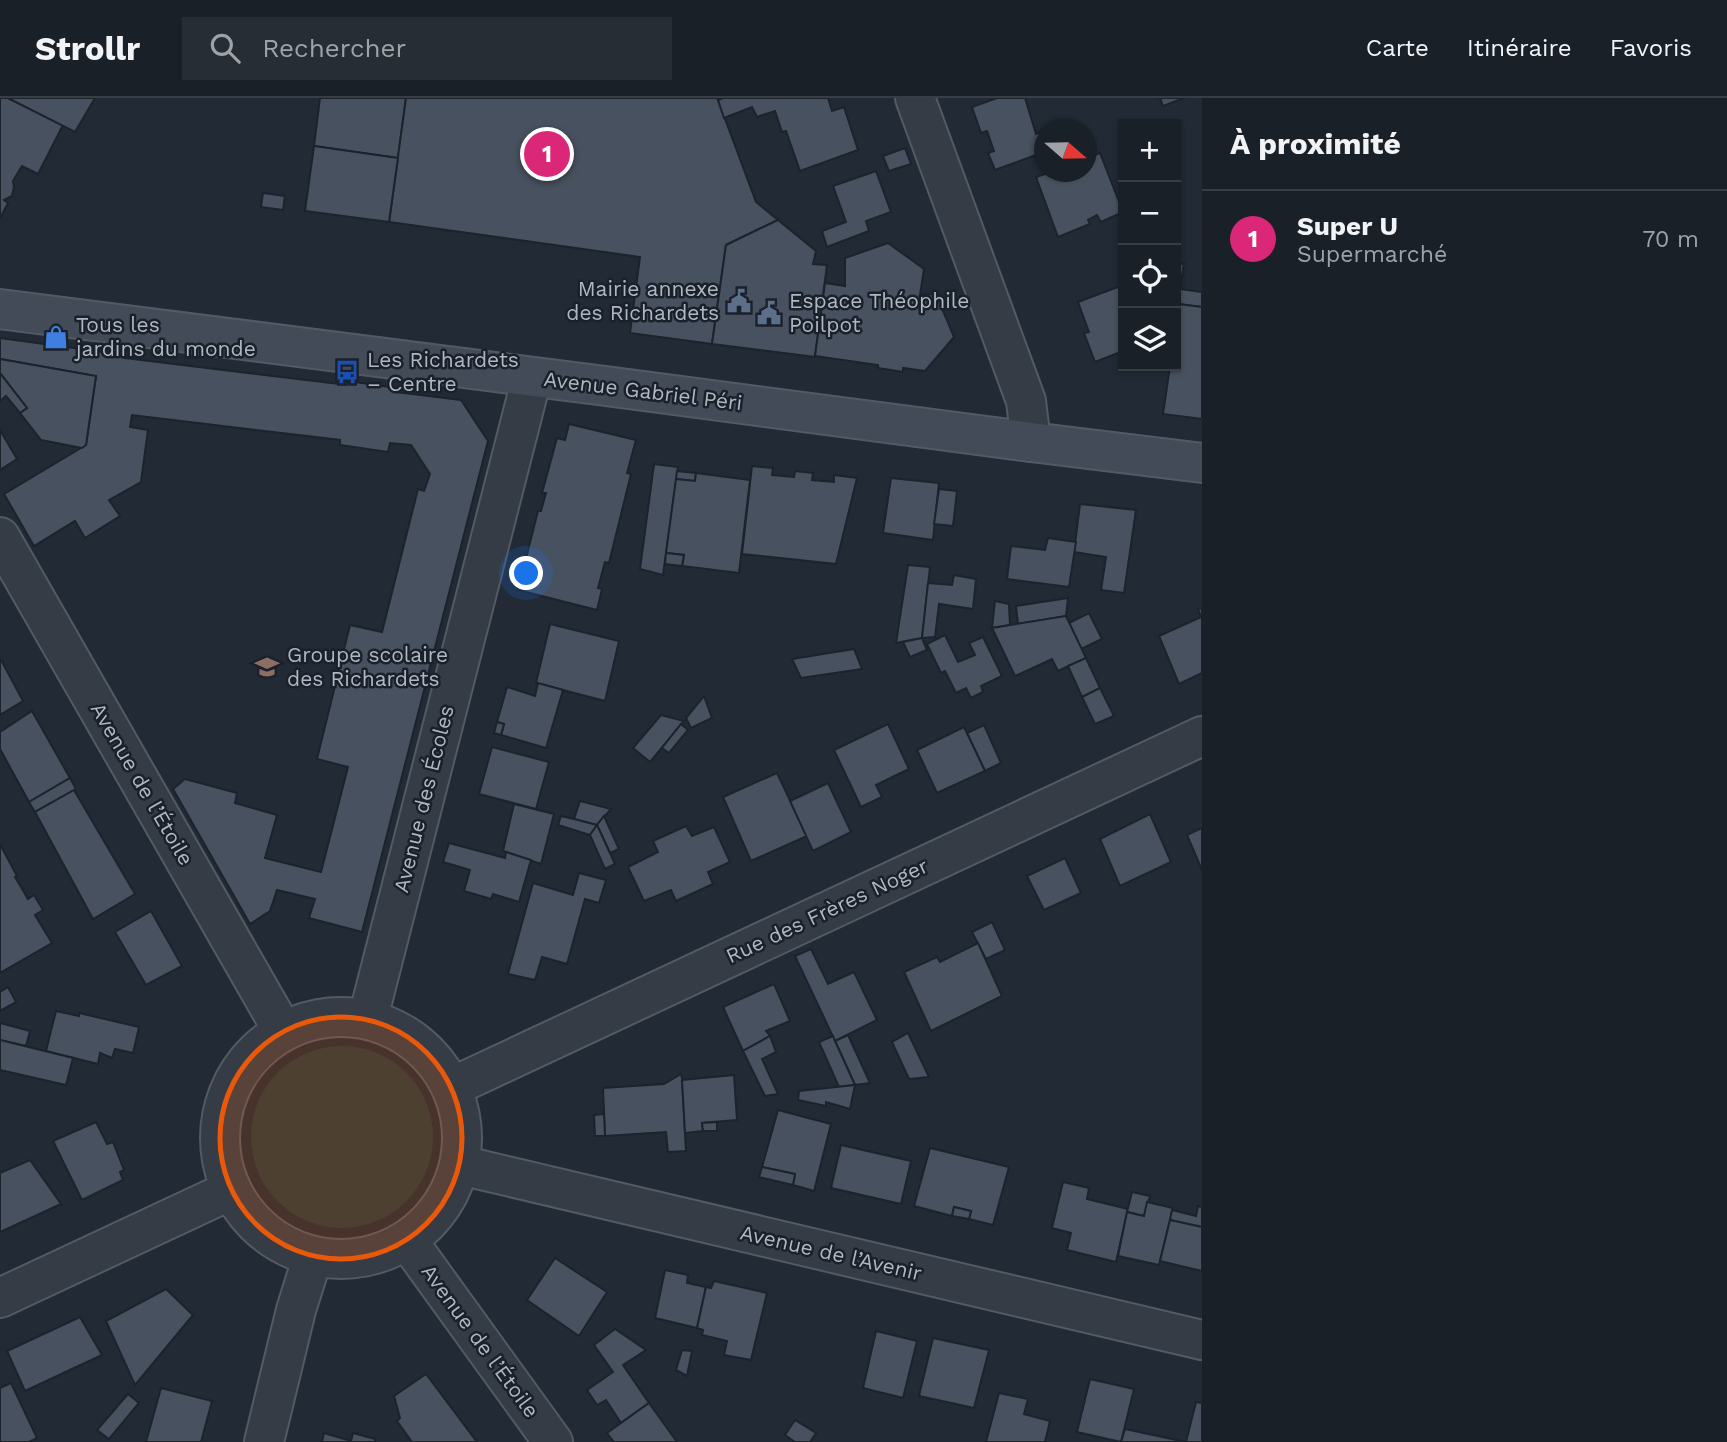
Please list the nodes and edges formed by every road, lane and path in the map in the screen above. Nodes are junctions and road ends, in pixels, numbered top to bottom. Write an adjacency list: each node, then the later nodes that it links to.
1 (915, 98): 4 (street)
2 (0, 309): 3 (street, Avenue Gabriel Péri)
3 (532, 377): 4 (street, Avenue Gabriel Péri); 8 (street, Avenue des Écoles)
4 (1031, 442): 5 (street, Avenue Gabriel Péri)
5 (1202, 463)
6 (0, 537): 9 (street, Avenue de l’Étoile)
7 (1202, 736): 10 (street, Rue des Frères Noger)
8 (368, 1018): 9 (street); 10 (street)
9 (283, 1031): 12 (street)
10 (452, 1087): 11 (street)
11 (460, 1165): 13 (street); 16 (street, Avenue de l’Avenir)
12 (231, 1190): 14 (street); 15 (street)
13 (407, 1240): 14 (street); 18 (street, Avenue de l’Étoile)
14 (313, 1256): 17 (street)
15 (0, 1298)
16 (1202, 1340)
17 (264, 1442)
18 (553, 1442)

